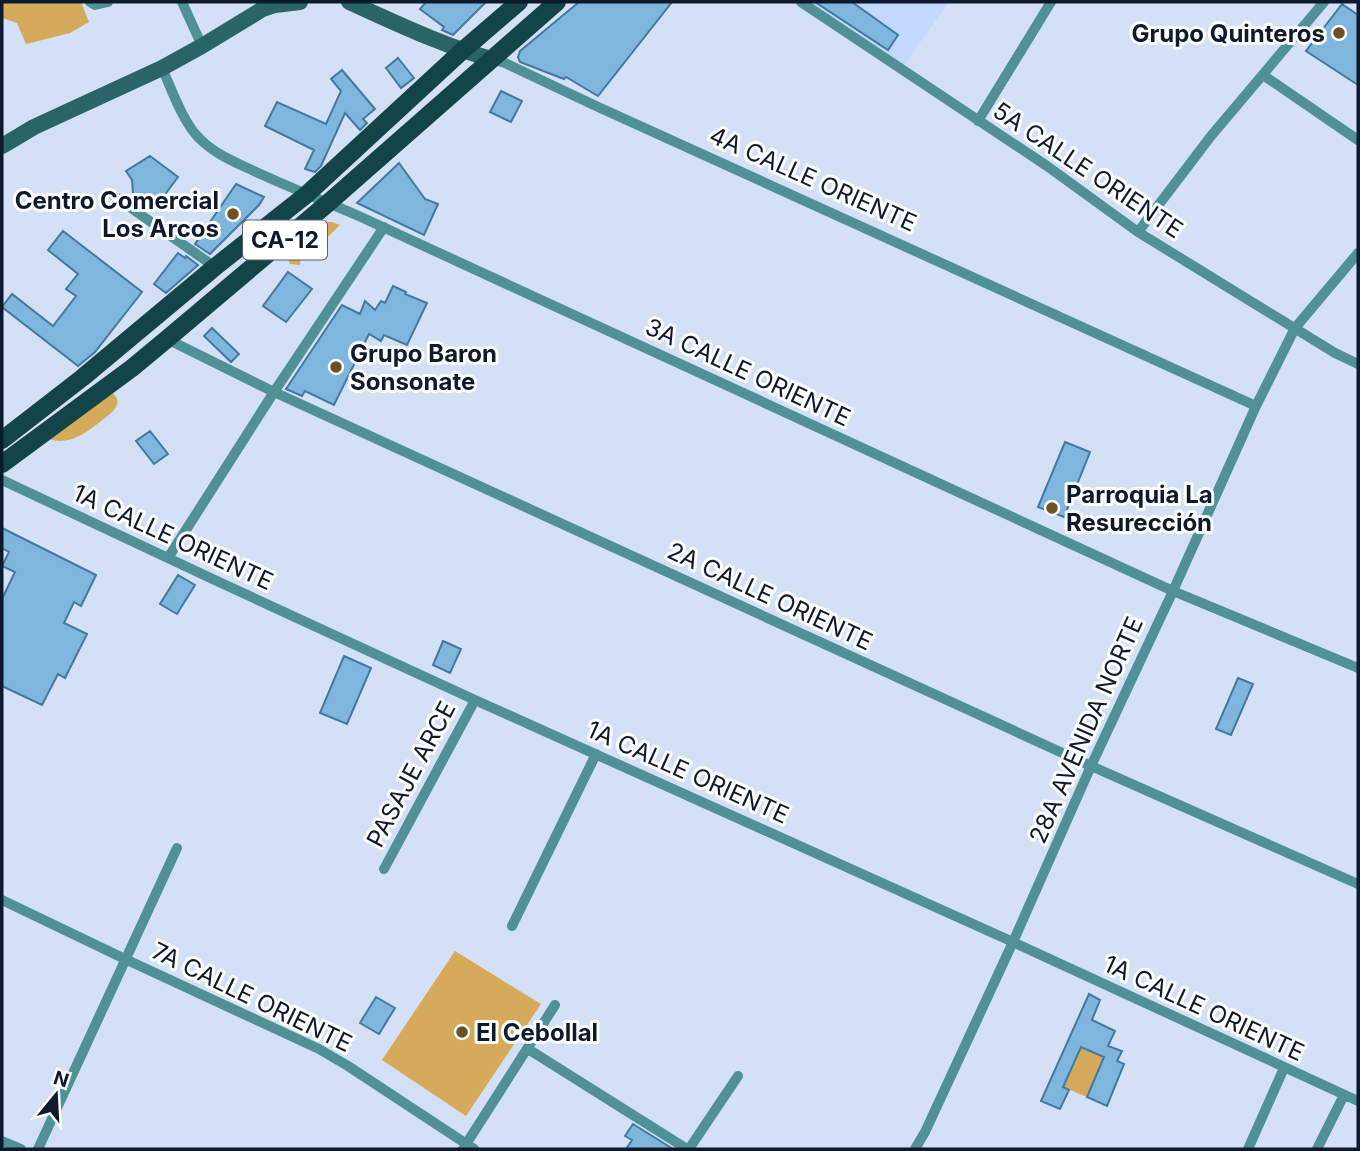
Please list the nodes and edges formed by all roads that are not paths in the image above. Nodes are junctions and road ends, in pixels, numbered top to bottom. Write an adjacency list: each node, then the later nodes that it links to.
1 (90, 2): 2 (street)
2 (108, 2)
3 (182, 2): 12 (street)
4 (300, 2): 11 (street)
5 (349, 2): 13 (street, 4A CALLE ORIENTE)
6 (519, 2): 13 (main road)
7 (557, 2): 14 (main road, CA-12)
8 (801, 2): 17 (street, 5A CALLE ORIENTE)
9 (1051, 2): 17 (street)
10 (1324, 2): 16 (street)
11 (265, 6): 12 (street)
12 (202, 46): 15 (street)
13 (462, 51): 14 (street, 4A CALLE ORIENTE); 20 (main road)
14 (491, 58): 22 (main road, CA-12); 31 (street, 4A CALLE ORIENTE)
15 (162, 68): 19 (street); 20 (street, 3A CALLE ORIENTE)
16 (1263, 75): 18 (street); 24 (street)
17 (978, 121): 24 (street, 5A CALLE ORIENTE)
18 (1358, 140)
19 (2, 146)
20 (306, 195): 22 (street, 3A CALLE ORIENTE); 26 (main road)
21 (114, 196): 26 (street)
22 (327, 204): 23 (street, 3A CALLE ORIENTE); 28 (main road, CA-12)
23 (384, 227): 30 (street); 36 (street, 3A CALLE ORIENTE)
24 (1138, 232): 27 (street, 5A CALLE ORIENTE)
25 (1358, 253): 27 (street, 28A AVENIDA NORTE)
26 (215, 267): 32 (main road)
27 (1295, 328): 29 (street, 5A CALLE ORIENTE); 31 (street, 28A AVENIDA NORTE)
28 (167, 339): 30 (street, 2A CALLE ORIENTE); 33 (main road, CA-12)
29 (1358, 364)
30 (274, 392): 35 (street); 40 (street, 2A CALLE ORIENTE)
31 (1256, 406): 36 (street, 28A AVENIDA NORTE)
32 (2, 440)
33 (2, 464)
34 (2, 480): 35 (street, 1A CALLE ORIENTE)
35 (168, 558): 38 (street, 1A CALLE ORIENTE)
36 (1172, 591): 37 (street, 3A CALLE ORIENTE); 40 (street, 28A AVENIDA NORTE)
37 (1358, 668)
38 (475, 699): 39 (street, 1A CALLE ORIENTE); 42 (street, PASAJE ARCE)
39 (596, 754): 45 (street); 46 (street, 1A CALLE ORIENTE)
40 (1091, 766): 43 (street, 2A CALLE ORIENTE); 46 (street, 28A AVENIDA NORTE)
41 (177, 848): 47 (street)
42 (384, 869)
43 (1358, 884)
44 (2, 900): 47 (street, 7A CALLE ORIENTE)
45 (512, 926)
46 (1013, 942): 50 (street, 1A CALLE ORIENTE); 59 (street, 28A AVENIDA NORTE)
47 (125, 960): 55 (street, 7A CALLE ORIENTE); 57 (street)
48 (555, 1005): 49 (street)
49 (528, 1049): 55 (street); 58 (street)
50 (1284, 1068): 52 (street, 1A CALLE ORIENTE); 60 (street)
51 (738, 1076): 58 (street)
52 (1344, 1095): 53 (street, 1A CALLE ORIENTE); 61 (street)
53 (1358, 1101)
54 (2, 1141): 56 (street)
55 (467, 1148)
56 (21, 1149)
57 (38, 1149)
58 (688, 1149)
59 (915, 1149)
60 (1248, 1149)
61 (1317, 1149)

